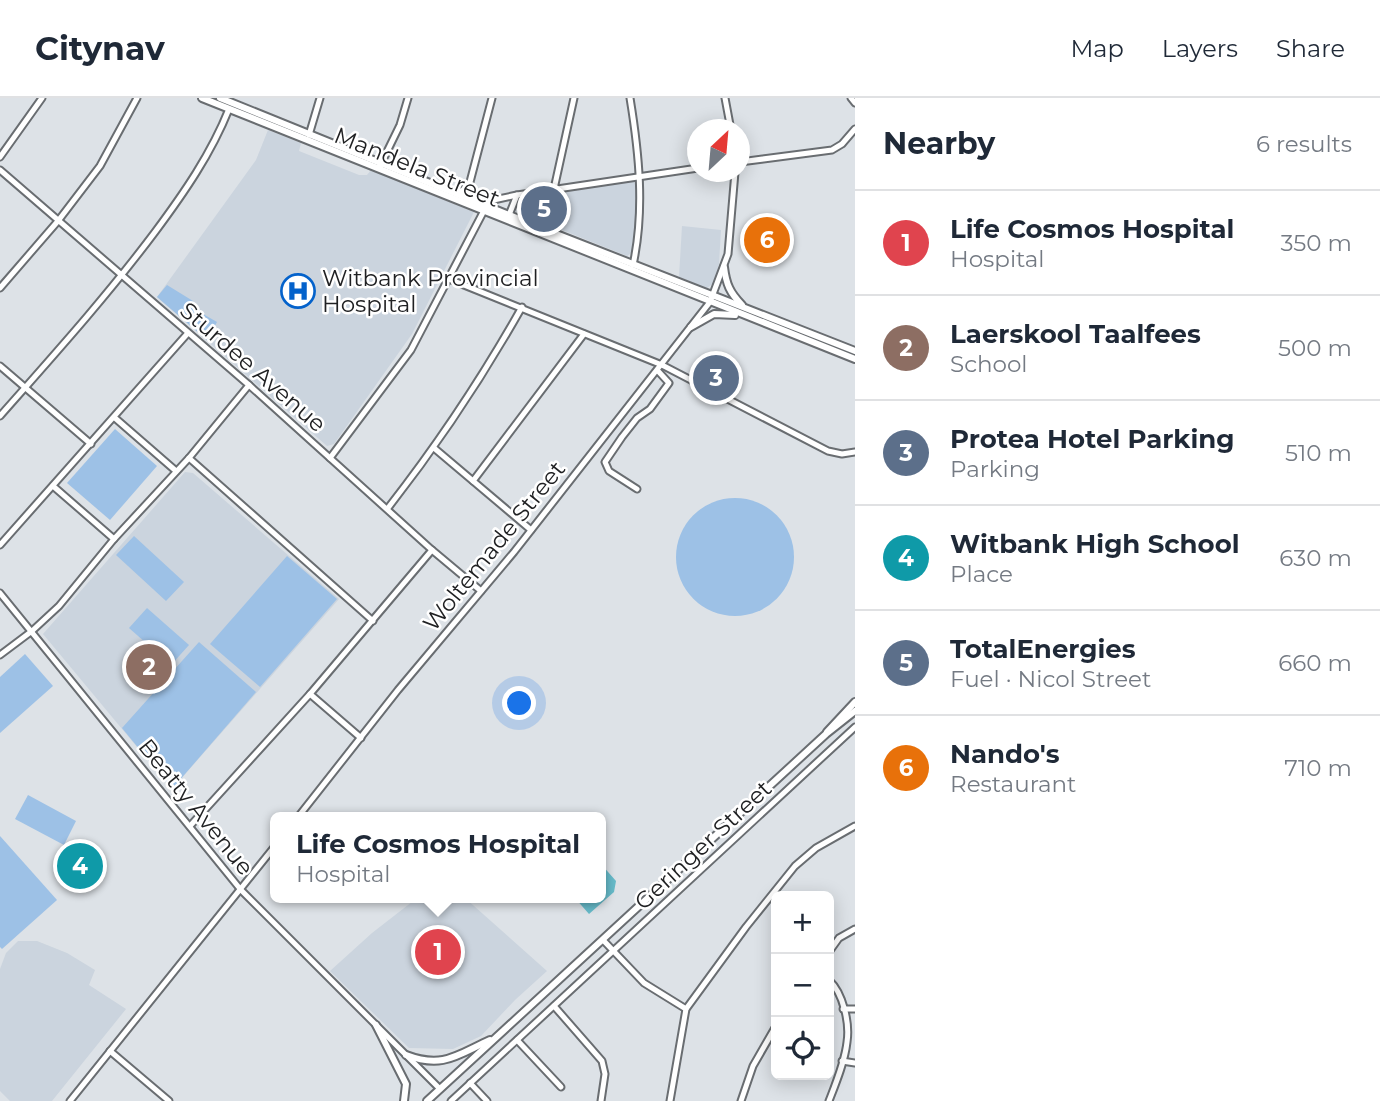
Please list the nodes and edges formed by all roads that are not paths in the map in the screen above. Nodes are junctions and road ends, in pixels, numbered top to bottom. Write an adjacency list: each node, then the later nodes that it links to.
1 (42, 98): 17 (street)
2 (137, 98): 29 (street)
3 (202, 98): 12 (main road, Mandela Street)
4 (220, 98): 12 (main road, Mandela Street)
5 (320, 98): 16 (street)
6 (408, 98): 19 (street)
7 (492, 98): 25 (street)
8 (574, 98): 24 (street)
9 (630, 98): 22 (street)
10 (725, 98): 14 (street)
11 (851, 98): 13 (street)
12 (231, 103): 16 (main road, Mandela Street); 32 (street)
13 (855, 103)
14 (729, 119)
15 (855, 129): 18 (street)
16 (308, 138): 19 (main road, Mandela Street)
17 (0, 157)
18 (750, 161)
19 (380, 167): 25 (main road, Mandela Street); 27 (main road, Mandela Street)
20 (0, 170): 29 (street, Sturdee Avenue)
21 (687, 170): 22 (street)
22 (639, 177): 24 (street); 30 (street)
23 (734, 182): 31 (street, Woltemade Street)
24 (554, 189): 26 (street)
25 (454, 193): 27 (main road, Mandela Street)
26 (517, 195): 27 (street); 28 (street)
27 (484, 209): 28 (main road, Mandela Street); 30 (main road, Mandela Street); 33 (street)
28 (509, 215): 30 (main road, Mandela Street)
29 (58, 220): 32 (street, Sturdee Avenue); 34 (street)
30 (632, 267): 35 (main road, Mandela Street)
31 (724, 267): 35 (street, Woltemade Street); 37 (main road)
32 (121, 277): 39 (street, Sturdee Avenue); 46 (street)
33 (449, 279): 36 (street); 53 (street)
34 (0, 288)
35 (712, 299): 37 (main road, Mandela Street); 38 (street, Woltemade Street)
36 (522, 307): 40 (street); 50 (street)
37 (745, 312): 38 (main road); 41 (main road, Mandela Street); 42 (main road, Mandela Street)
38 (691, 327): 44 (street, Woltemade Street)
39 (188, 333): 45 (street, Sturdee Avenue); 48 (street)
40 (584, 334): 44 (street); 55 (street)
41 (855, 351)
42 (855, 359)
43 (0, 366): 46 (street)
44 (660, 368): 51 (street); 57 (street); 59 (street, Woltemade Street)
45 (249, 385): 52 (street); 53 (street, Sturdee Avenue)
46 (25, 388): 47 (street); 49 (street)
47 (0, 416)
48 (115, 418): 49 (street); 54 (street)
49 (91, 444): 56 (street)
50 (435, 448): 55 (street); 58 (street)
51 (855, 452)
52 (189, 458): 54 (street); 65 (street)
53 (330, 458): 58 (street, Sturdee Avenue)
54 (176, 471): 60 (street)
55 (473, 481): 59 (street)
56 (53, 486): 60 (street); 61 (street)
57 (637, 489)
58 (388, 508): 62 (street, Sturdee Avenue)
59 (531, 530): 63 (street, Woltemade Street)
60 (114, 539): 66 (street)
61 (0, 545)
62 (432, 550): 63 (street, Sturdee Avenue); 65 (street)
63 (481, 591): 73 (street, Woltemade Street)
64 (0, 593): 66 (street, Beatty Avenue)
65 (373, 621): 68 (street)
66 (32, 631): 67 (street); 75 (street, Beatty Avenue)
67 (0, 655)
68 (310, 694): 73 (street); 75 (street)
69 (855, 702): 72 (main road)
70 (855, 711): 72 (main road)
71 (855, 727): 82 (street, Geringer Street)
72 (826, 734): 80 (main road)
73 (361, 738): 74 (street, Woltemade Street)
74 (302, 812)
75 (190, 826): 78 (street, Beatty Avenue)
76 (855, 826): 85 (street)
77 (270, 852): 78 (street)
78 (241, 890): 88 (street, Beatty Avenue); 92 (street)
79 (855, 929): 81 (street)
80 (603, 940): 82 (street); 90 (main road)
81 (834, 945)
82 (613, 952): 84 (street, Geringer Street); 85 (street)
83 (834, 986): 86 (street)
84 (554, 1006): 91 (street, Geringer Street); 105 (street)
85 (686, 1009): 106 (street)
86 (843, 1009): 87 (street); 94 (street)
87 (855, 1009)
88 (376, 1025): 93 (street, Beatty Avenue); 101 (main road)
89 (771, 1035): 107 (street)
90 (495, 1038): 93 (main road); 98 (main road)
91 (517, 1040): 96 (street, Geringer Street); 97 (street)
92 (110, 1051): 99 (street); 100 (street)
93 (406, 1055): 98 (street, Beatty Avenue)
94 (842, 1060): 95 (street); 108 (street)
95 (855, 1063)
96 (470, 1083): 103 (street, Geringer Street); 104 (street)
97 (561, 1087)
98 (440, 1089): 102 (main road)
99 (70, 1101)
100 (169, 1101)
101 (404, 1101)
102 (427, 1101)
103 (450, 1101)
104 (487, 1101)
105 (601, 1101)
106 (670, 1101)
107 (741, 1101)
108 (829, 1101)

